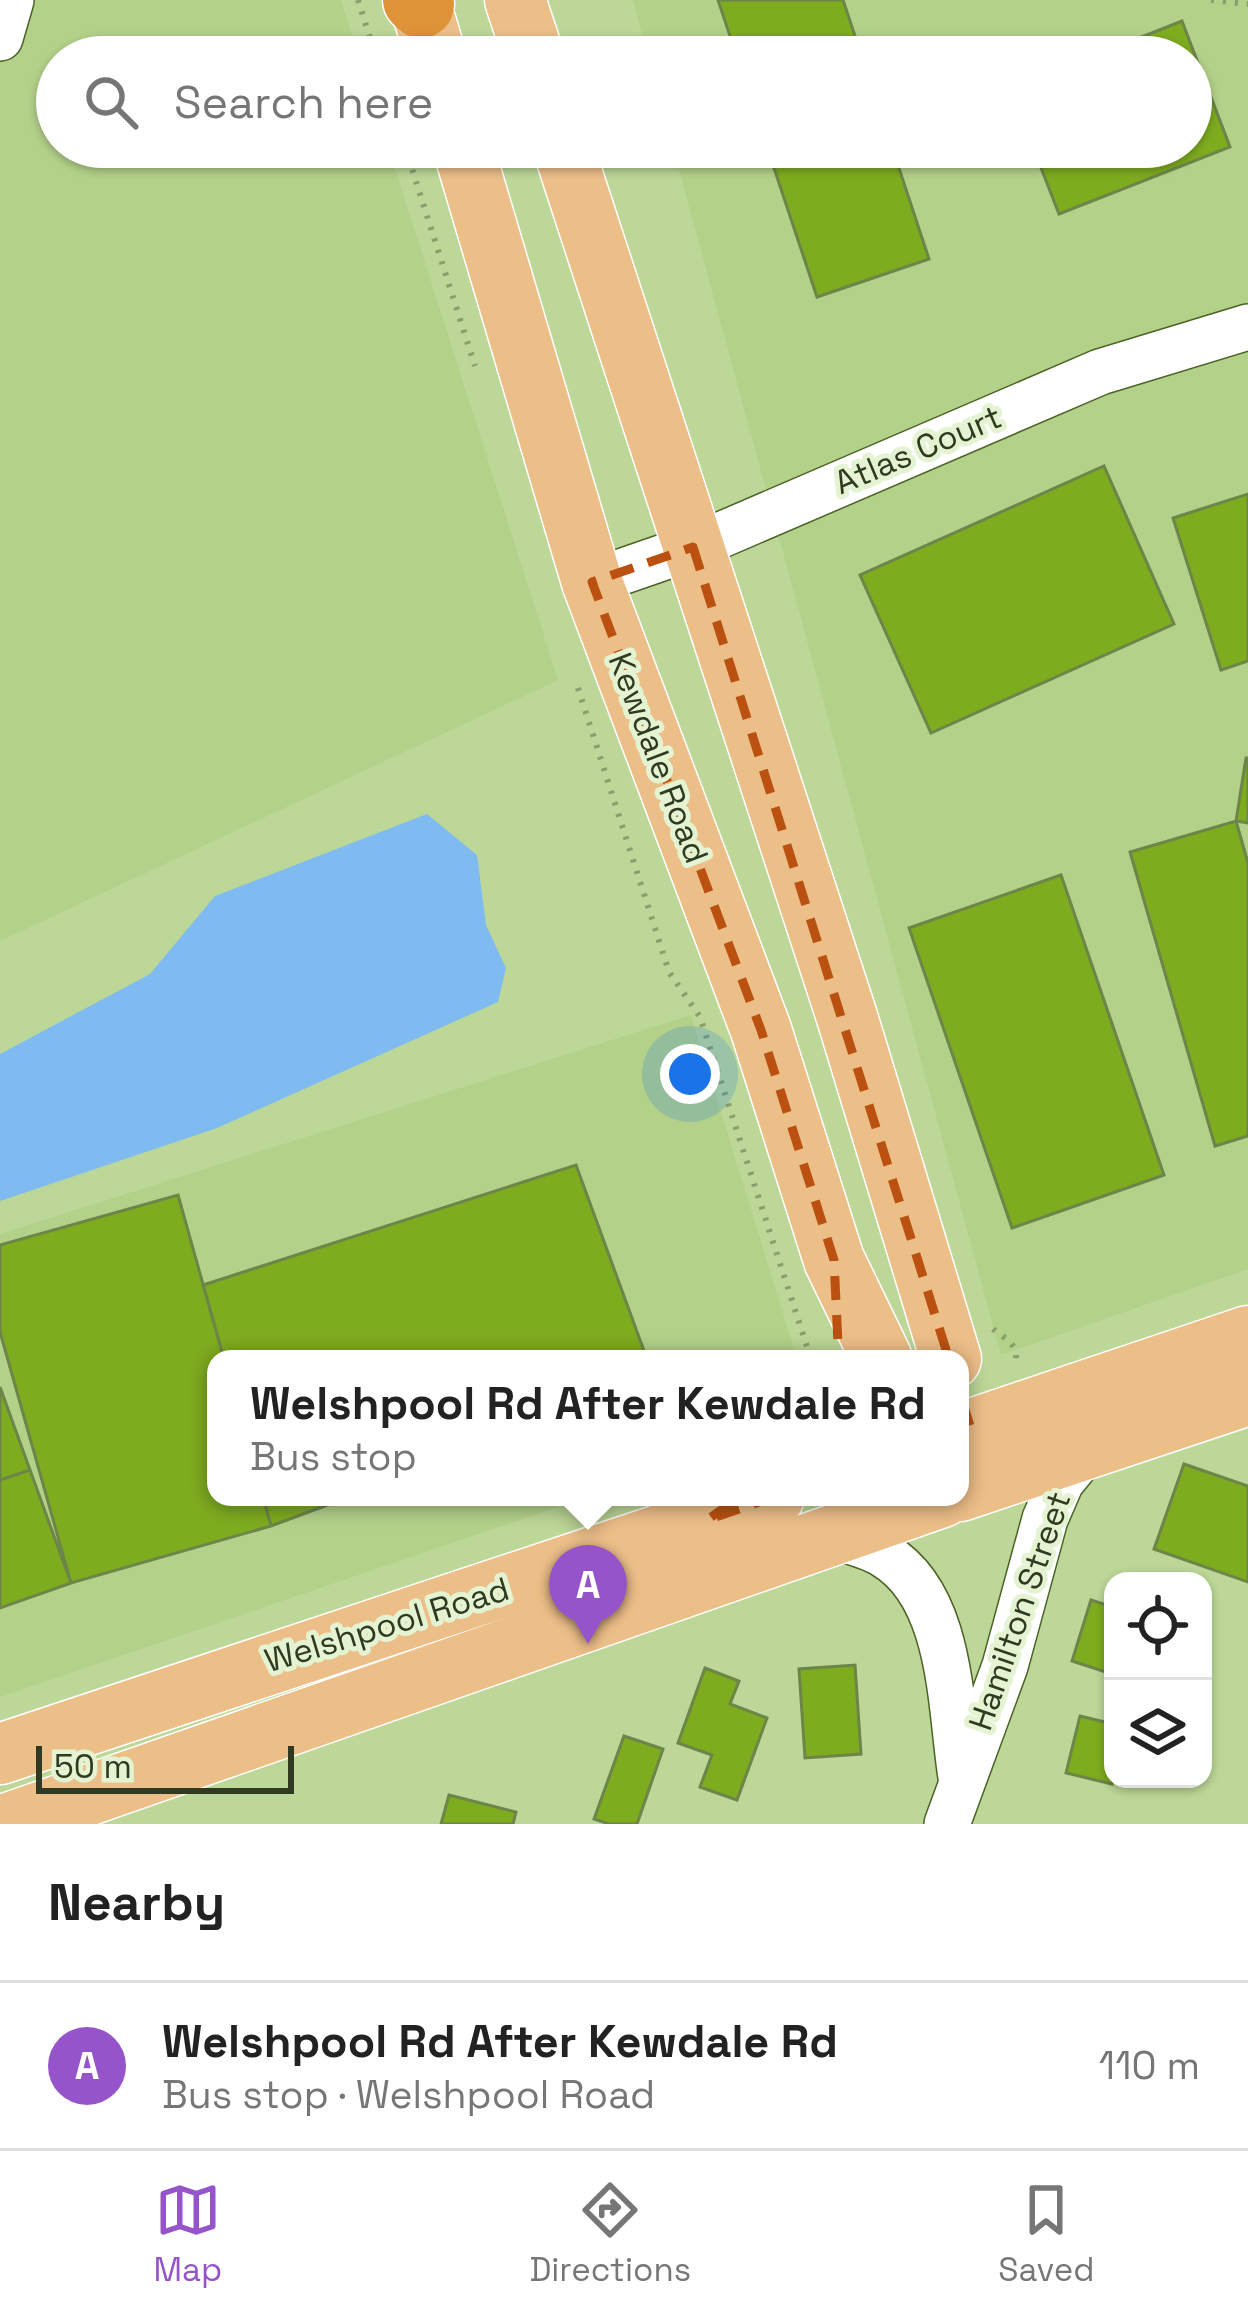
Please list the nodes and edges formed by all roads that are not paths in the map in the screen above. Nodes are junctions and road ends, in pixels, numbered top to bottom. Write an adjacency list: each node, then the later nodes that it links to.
1 (11, 0): 4 (street)
2 (515, 0): 3 (main road)
3 (526, 36)
4 (0, 38)
5 (469, 168): 9 (main road, Kewdale Road)
6 (570, 168): 8 (main road)
7 (1248, 327): 8 (street, Atlas Court)
8 (693, 547): 9 (street, Atlas Court); 14 (main road)
9 (592, 582): 10 (main road, Kewdale Road)
10 (834, 1260): 12 (main road); 13 (main road, Kewdale Road)
11 (1248, 1336): 17 (main road, Welshpool Road)
12 (838, 1350)
13 (879, 1350)
14 (948, 1350)
15 (1248, 1395): 16 (main road, Welshpool Road)
16 (1088, 1449): 18 (main road, Welshpool Road); 22 (street, Hamilton Street)
17 (969, 1458)
18 (969, 1460)
19 (883, 1506): 21 (main road, Welshpool Road)
20 (724, 1508): 24 (main road, Welshpool Road)
21 (831, 1536): 23 (street, Hamilton Street); 26 (main road, Welshpool Road)
22 (1005, 1666): 23 (street); 25 (street, Hamilton Street)
23 (946, 1682): 25 (street, Hamilton Street)
24 (0, 1754)
25 (962, 1780): 27 (street, Hamilton Street)
26 (6, 1824)
27 (947, 1824)

